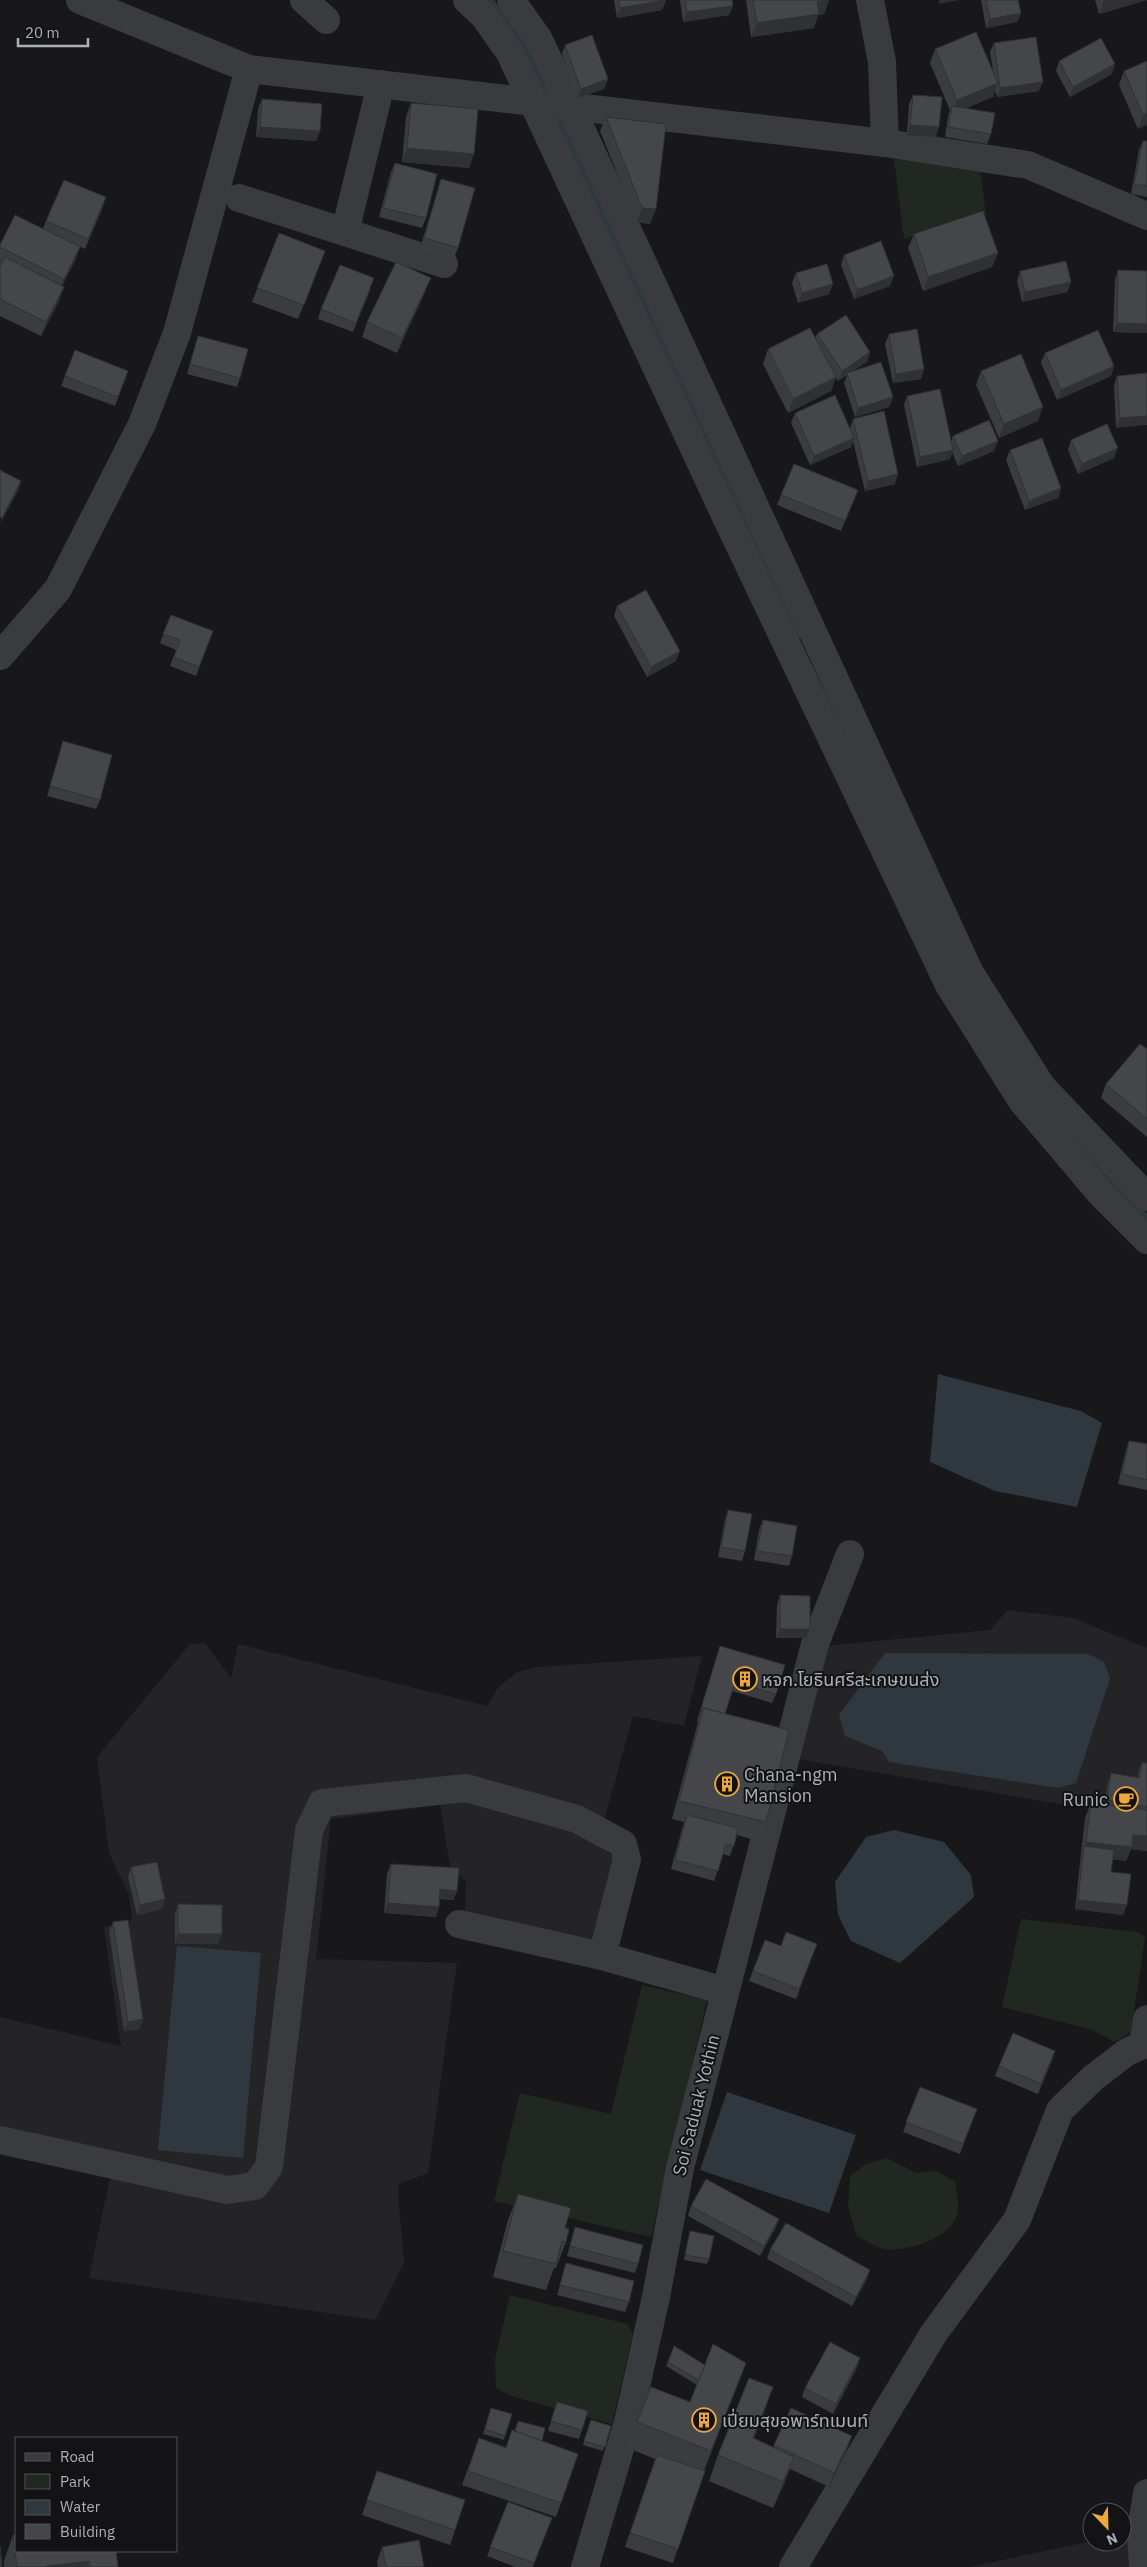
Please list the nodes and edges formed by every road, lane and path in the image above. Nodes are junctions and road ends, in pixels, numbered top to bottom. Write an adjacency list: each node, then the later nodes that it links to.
1 (80, 0): 7 (street)
2 (304, 0): 6 (street)
3 (467, 0): 9 (street)
4 (511, 0): 9 (street)
5 (870, 0): 10 (street)
6 (326, 20)
7 (249, 69): 8 (street); 15 (street)
8 (381, 84): 9 (street); 13 (street)
9 (550, 102): 10 (street); 16 (street); 17 (street)
10 (885, 143): 12 (street)
11 (239, 198): 13 (street)
12 (1147, 216)
13 (345, 232): 14 (street)
14 (444, 264)
15 (0, 656)
16 (1147, 1198)
17 (1147, 1240)
18 (850, 1554): 21 (street, Soi Saduak Yothin)
19 (459, 1924): 20 (street)
20 (602, 1956): 21 (street); 23 (street)
21 (725, 1991): 25 (street, Soi Saduak Yothin)
22 (1146, 2038): 26 (street)
23 (0, 2140)
24 (1147, 2493): 27 (street)
25 (585, 2567)
26 (793, 2567)
27 (1143, 2567)

